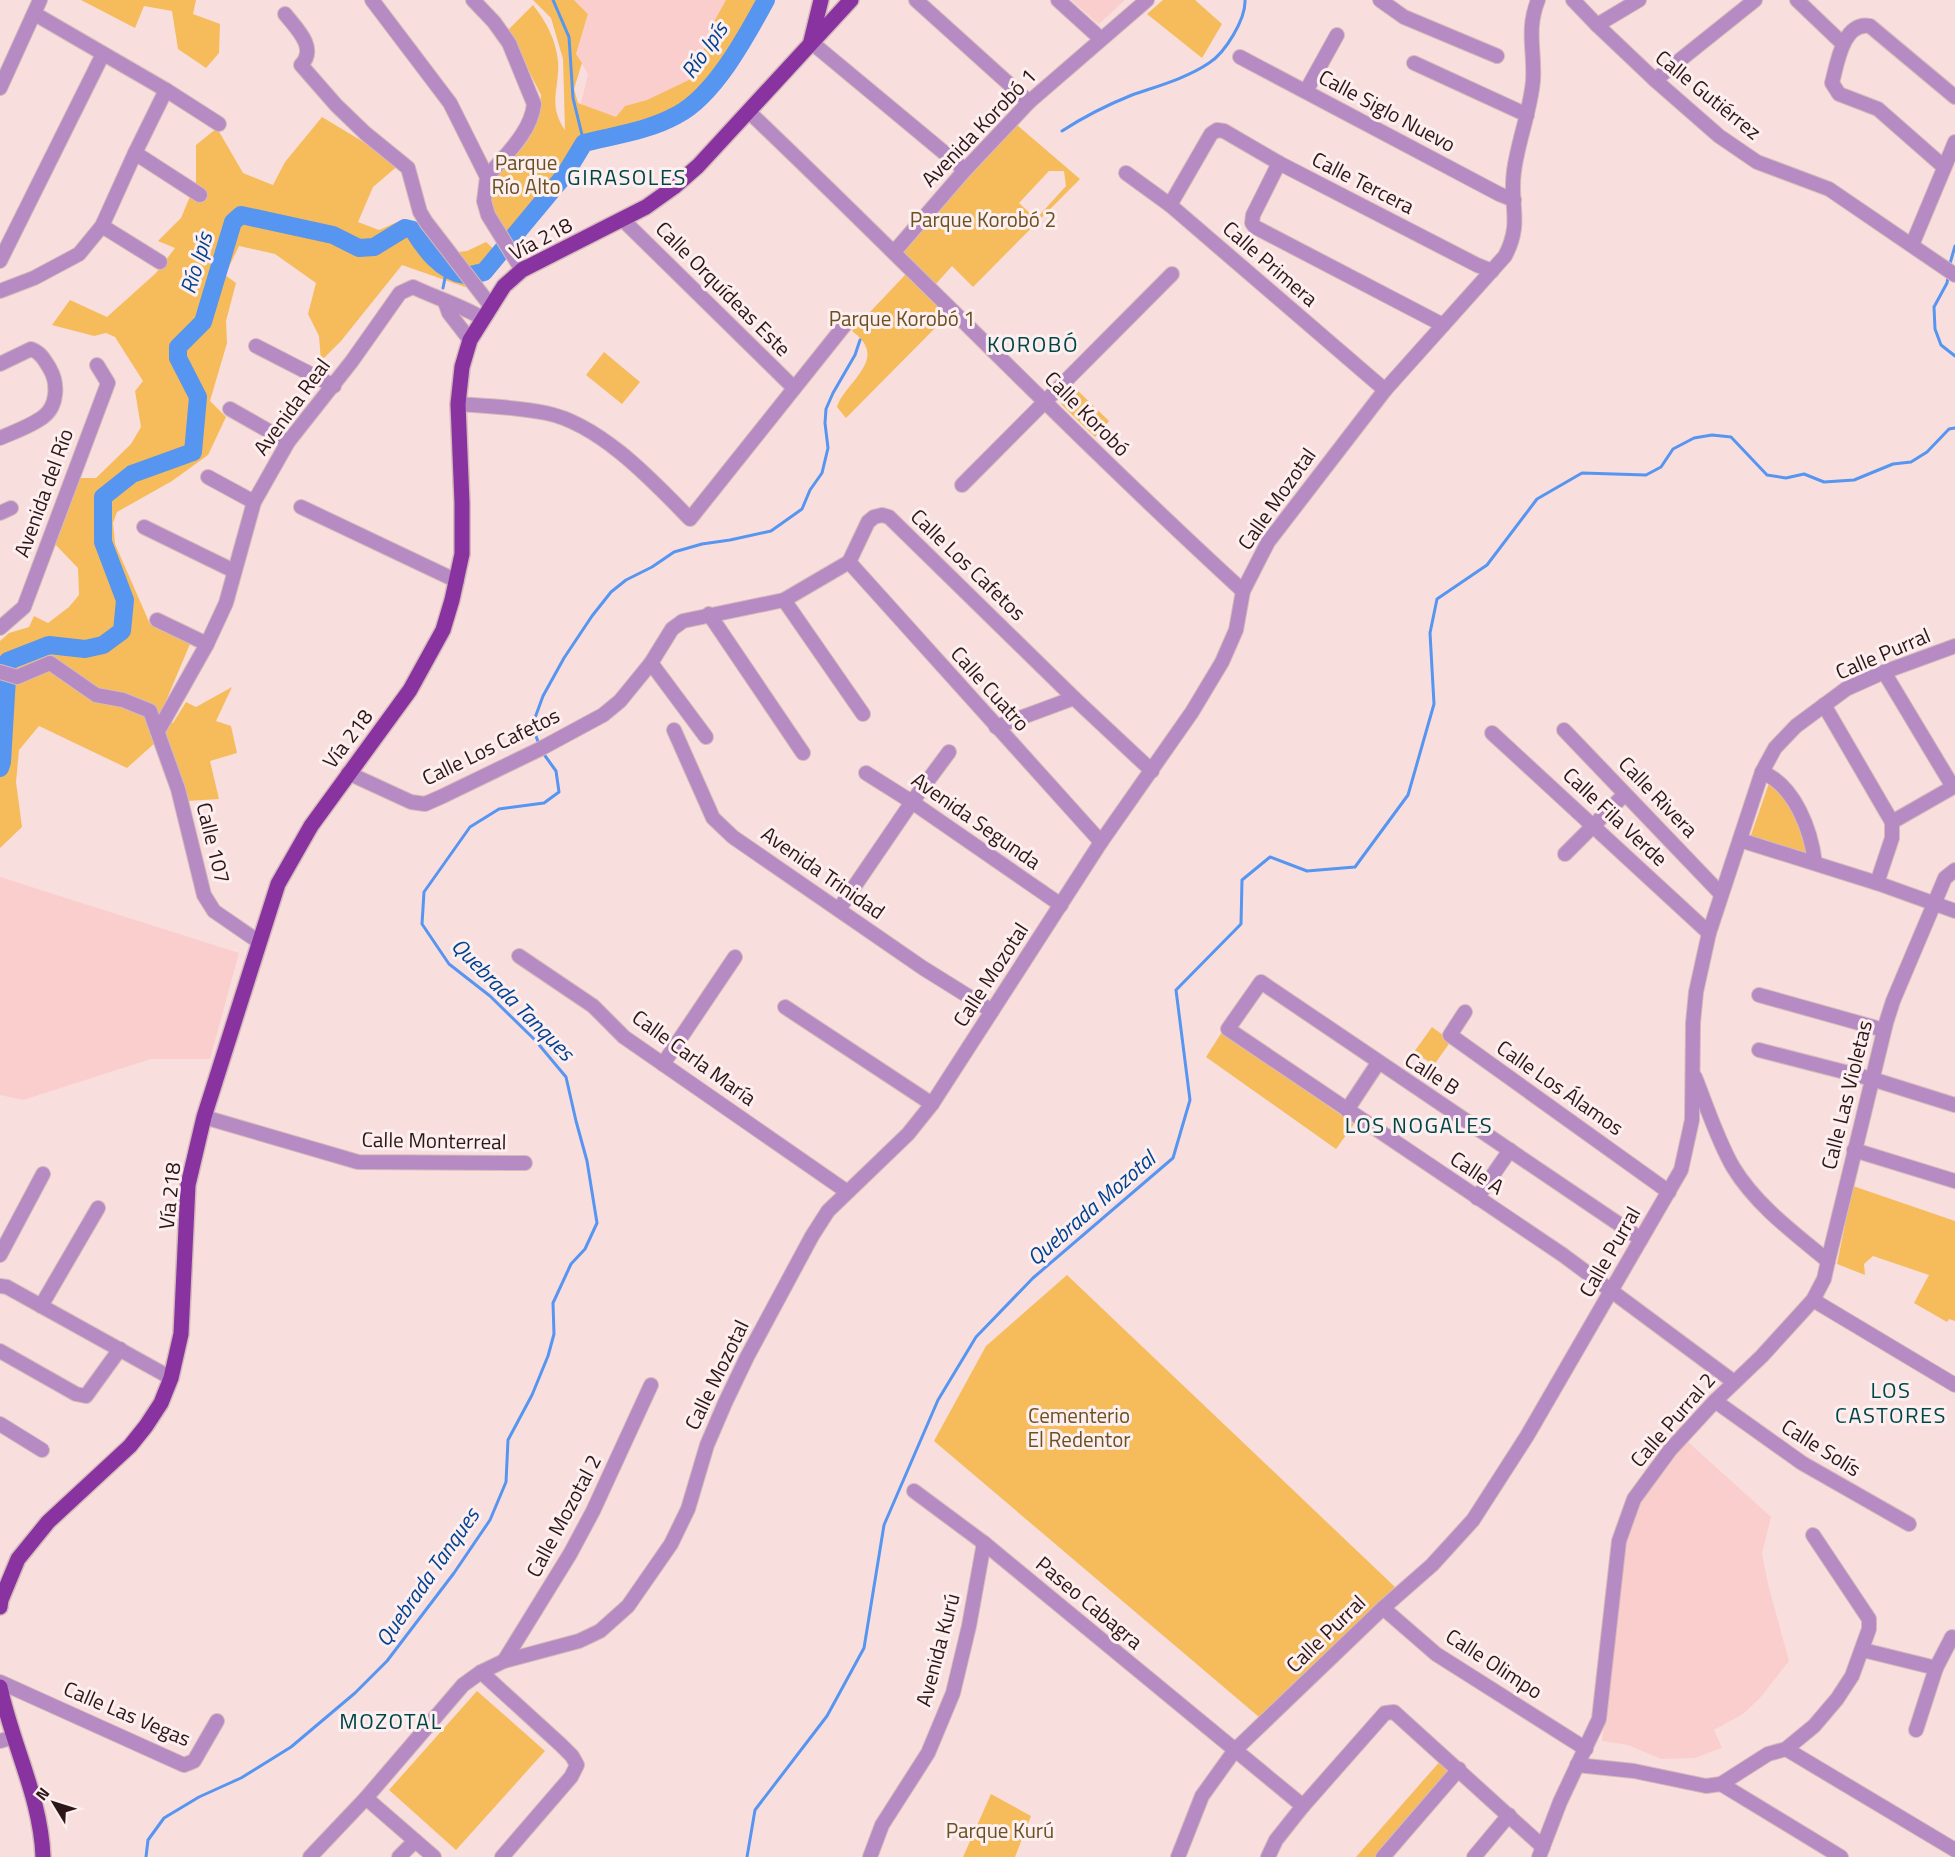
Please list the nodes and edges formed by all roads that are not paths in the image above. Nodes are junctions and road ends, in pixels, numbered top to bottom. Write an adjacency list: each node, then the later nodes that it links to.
1 (40, 0): 15 (street)
2 (372, 0): 41 (street)
3 (474, 0): 41 (street)
4 (821, 0): 20 (main road)
5 (851, 0): 20 (main road, Vía 218)
6 (916, 0): 31 (street)
7 (1058, 0): 19 (street)
8 (1147, 0): 19 (street, Avenida Korobó 1)
9 (1380, 0): 23 (street)
10 (1538, 0): 33 (street, Calle Mozotal)
11 (1573, 0): 17 (street, Calle Gutiérrez)
12 (1639, 0): 17 (street)
13 (1755, 0): 26 (street)
14 (1797, 0): 21 (street)
15 (35, 14): 22 (street); 27 (street)
16 (285, 14): 57 (street)
17 (1597, 25): 26 (street, Calle Gutiérrez)
18 (1336, 35): 29 (street)
19 (1101, 39): 31 (street, Avenida Korobó 1)
20 (811, 42): 32 (main road, Vía 218); 39 (street)
21 (1843, 44): 30 (street); 38 (street)
22 (103, 54): 28 (street); 49 (street)
23 (1497, 56)
24 (1240, 57): 29 (street, Calle Siglo Nuevo)
25 (1414, 63): 33 (street)
26 (1655, 80): 47 (street, Calle Gutiérrez)
27 (0, 88)
28 (166, 90): 34 (street); 36 (street)
29 (1306, 92): 43 (street, Calle Siglo Nuevo)
30 (1955, 97)
31 (1029, 102): 39 (street, Avenida Korobó 1)
32 (749, 112): 45 (main road, Vía 218); 48 (street, Calle Korobó)
33 (1527, 116): 43 (street, Calle Mozotal)
34 (219, 124)
35 (1955, 142): 38 (street)
36 (135, 153): 42 (street); 46 (street)
37 (1280, 163): 44 (street, Calle Tercera); 52 (street, Calle Tercera); 59 (street)
38 (1944, 167): 47 (street)
39 (965, 170): 48 (street, Avenida Korobó 1)
40 (1126, 173): 44 (street, Calle Primera)
41 (487, 177): 51 (street)
42 (200, 195)
43 (1514, 200): 52 (street, Calle Mozotal)
44 (1170, 205): 66 (street, Calle Primera)
45 (623, 220): 51 (main road, Vía 218); 65 (street, Calle Orquídeas Este)
46 (102, 226): 50 (street); 55 (street)
47 (1912, 245): 54 (street, Calle Gutiérrez)
48 (894, 252): 67 (street, Calle Korobó)
49 (0, 261)
50 (160, 262)
51 (522, 270): 57 (main road, Vía 218)
52 (1492, 271): 59 (street, Calle Mozotal)
53 (1172, 274): 67 (street)
54 (1955, 274)
55 (0, 291)
56 (445, 302): 57 (street, Avenida Real); 60 (street); 64 (street, Avenida Real)
57 (486, 312): 60 (main road, Vía 218)
58 (848, 321): 65 (street)
59 (1443, 325): 66 (street, Calle Mozotal)
60 (470, 340): 68 (main road, Vía 218)
61 (256, 346): 64 (street)
62 (0, 364): 70 (street)
63 (97, 365): 83 (street, Avenida del Río)
64 (334, 386): 71 (street, Avenida Real)
65 (794, 388): 68 (street)
66 (1385, 390): 80 (street, Calle Mozotal)
67 (1045, 402): 73 (street); 80 (street, Calle Korobó)
68 (458, 404): 79 (main road, Vía 218)
69 (230, 409): 71 (street)
70 (0, 438)
71 (288, 442): 74 (street, Avenida Real)
72 (208, 477): 74 (street)
73 (962, 485)
74 (254, 502): 78 (street, Avenida Real)
75 (301, 507): 79 (street)
76 (144, 527): 78 (street)
77 (849, 562): 81 (street, Calle Los Cafetos); 90 (street, Calle Los Cafetos); 93 (street, Calle Cuatro)
78 (234, 571): 85 (street, Avenida Real)
79 (457, 581): 103 (main road, Vía 218)
80 (1243, 591): 101 (street, Calle Mozotal)
81 (784, 600): 82 (street, Calle Los Cafetos); 92 (street)
82 (709, 614): 87 (street, Calle Los Cafetos); 100 (street)
83 (2, 620)
84 (157, 620): 85 (street)
85 (207, 644): 96 (street, Avenida Real)
86 (1955, 646): 88 (street, Calle Purral)
87 (651, 663): 98 (street); 103 (street, Calle Los Cafetos)
88 (1884, 672): 91 (street, Calle Purral); 105 (street)
89 (5, 674): 96 (street, Calle 107)
90 (1074, 698): 93 (street); 101 (street, Calle Los Cafetos)
91 (1824, 705): 102 (street, Calle Purral); 108 (street)
92 (863, 714)
93 (996, 727): 111 (street, Calle Cuatro)
94 (674, 730): 119 (street, Avenida Trinidad)
95 (1564, 730): 116 (street, Calle Rivera)
96 (158, 731): 122 (street, Calle 107)
97 (1492, 733): 109 (street, Calle Fila Verde)
98 (706, 737)
99 (949, 752): 107 (street)
100 (803, 753)
101 (1152, 771): 111 (street, Calle Mozotal)
102 (1762, 772): 110 (street, Calle Purral); 113 (street)
103 (348, 773): 122 (main road, Vía 218)
104 (866, 773): 107 (street, Avenida Segunda)
105 (1954, 786): 108 (street)
106 (1620, 799): 109 (street)
107 (912, 802): 118 (street, Avenida Segunda); 119 (street)
108 (1892, 822): 115 (street)
109 (1594, 825): 112 (street); 121 (street, Calle Fila Verde)
110 (1740, 840): 113 (street); 116 (street, Calle Purral)
111 (1101, 842): 118 (street, Calle Mozotal)
112 (1565, 854)
113 (1815, 863): 115 (street)
114 (1955, 870): 117 (street, Calle Las Violetas)
115 (1877, 883): 117 (street)
116 (1721, 894): 121 (street, Calle Purral)
117 (1934, 903): 120 (street); 130 (street, Calle Las Violetas)
118 (1061, 905): 127 (street, Calle Mozotal)
119 (839, 909): 127 (street, Avenida Trinidad)
120 (1955, 911)
121 (1708, 933): 134 (street, Calle Purral)
122 (259, 942): 139 (main road, Vía 218)
123 (519, 956): 133 (street, Calle Carla María)
124 (735, 957): 133 (street)
125 (1760, 995): 130 (street)
126 (786, 1006): 136 (street)
127 (992, 1011): 136 (street, Calle Mozotal)
128 (1465, 1011): 146 (street, Calle Los Álamos)
129 (1228, 1029): 132 (street, Calle B); 138 (street, Calle A)
130 (1884, 1030): 135 (street, Calle Las Violetas)
131 (1759, 1050): 135 (street)
132 (1378, 1063): 138 (street); 140 (street, Calle B)
133 (663, 1064): 145 (street, Calle Carla María)
134 (1694, 1074): 146 (street, Calle Purral); 151 (street)
135 (1872, 1079): 137 (street); 141 (street, Calle Las Violetas)
136 (932, 1104): 145 (street, Calle Mozotal)
137 (1955, 1105)
138 (1347, 1110): 147 (street, Calle A)
139 (204, 1117): 142 (street, Calle Monterreal); 158 (main road, Vía 218)
140 (1510, 1150): 147 (street); 149 (street, Calle B)
141 (1854, 1150): 144 (street); 151 (street, Calle Las Violetas)
142 (525, 1163)
143 (43, 1174): 150 (street)
144 (1955, 1181)
145 (846, 1191): 173 (street, Calle Mozotal)
146 (1669, 1192): 149 (street, Calle Purral)
147 (1477, 1198): 153 (street, Calle A)
148 (98, 1208): 155 (street)
149 (1641, 1239): 153 (street, Calle Purral)
150 (0, 1255)
151 (1828, 1261): 154 (street, Calle Purral 2)
152 (0, 1286): 155 (street)
153 (1612, 1291): 159 (street, Calle A); 170 (street, Calle Purral)
154 (1814, 1300): 159 (street, Calle Purral 2); 161 (street)
155 (41, 1306): 156 (street)
156 (120, 1349): 157 (street); 158 (street)
157 (0, 1351)
158 (171, 1378): 169 (main road, Vía 218)
159 (1734, 1382): 162 (street, Calle Purral 2)
160 (651, 1385): 173 (street, Calle Mozotal 2)
161 (1955, 1385)
162 (1715, 1401): 166 (street, Calle Solís); 181 (street, Calle Purral 2)
163 (0, 1424): 164 (street)
164 (42, 1450)
165 (914, 1491): 168 (street, Paseo Cabagra)
166 (1909, 1524)
167 (1813, 1535): 172 (street)
168 (984, 1543): 183 (street, Paseo Cabagra); 198 (street, Avenida Kurú)
169 (0, 1607)
170 (1383, 1608): 181 (street, Calle Olimpo); 183 (street, Calle Purral)
171 (1952, 1637): 174 (street)
172 (1863, 1650): 174 (street); 182 (street)
173 (504, 1661): 175 (street, Calle Mozotal)
174 (1936, 1668): 179 (street)
175 (481, 1672): 187 (street, Calle Mozotal); 193 (street)
176 (0, 1682): 178 (street, Calle Las Vegas)
177 (0, 1687): 180 (main road)
178 (217, 1721)
179 (1916, 1730)
180 (7, 1739): 194 (main road)
181 (1586, 1749): 184 (street, Calle Purral 2)
182 (1786, 1749): 186 (street); 191 (street)
183 (1235, 1750): 188 (street); 199 (street, Calle Purral)
184 (1577, 1765): 186 (street); 192 (street, Calle Purral 2)
185 (1459, 1769): 188 (street); 189 (street); 201 (street)
186 (1721, 1784): 203 (street)
187 (366, 1798): 190 (street); 195 (street, Calle Mozotal)
188 (1303, 1806): 200 (street)
189 (1509, 1815): 192 (street); 202 (street)
190 (415, 1841): 196 (street); 197 (street)
191 (1955, 1850)
192 (1541, 1852)
193 (509, 1855)
194 (43, 1857)
195 (310, 1857)
196 (399, 1857)
197 (434, 1857)
198 (870, 1857)
199 (1178, 1857)
200 (1268, 1857)
201 (1383, 1857)
202 (1474, 1857)
203 (1841, 1857)

